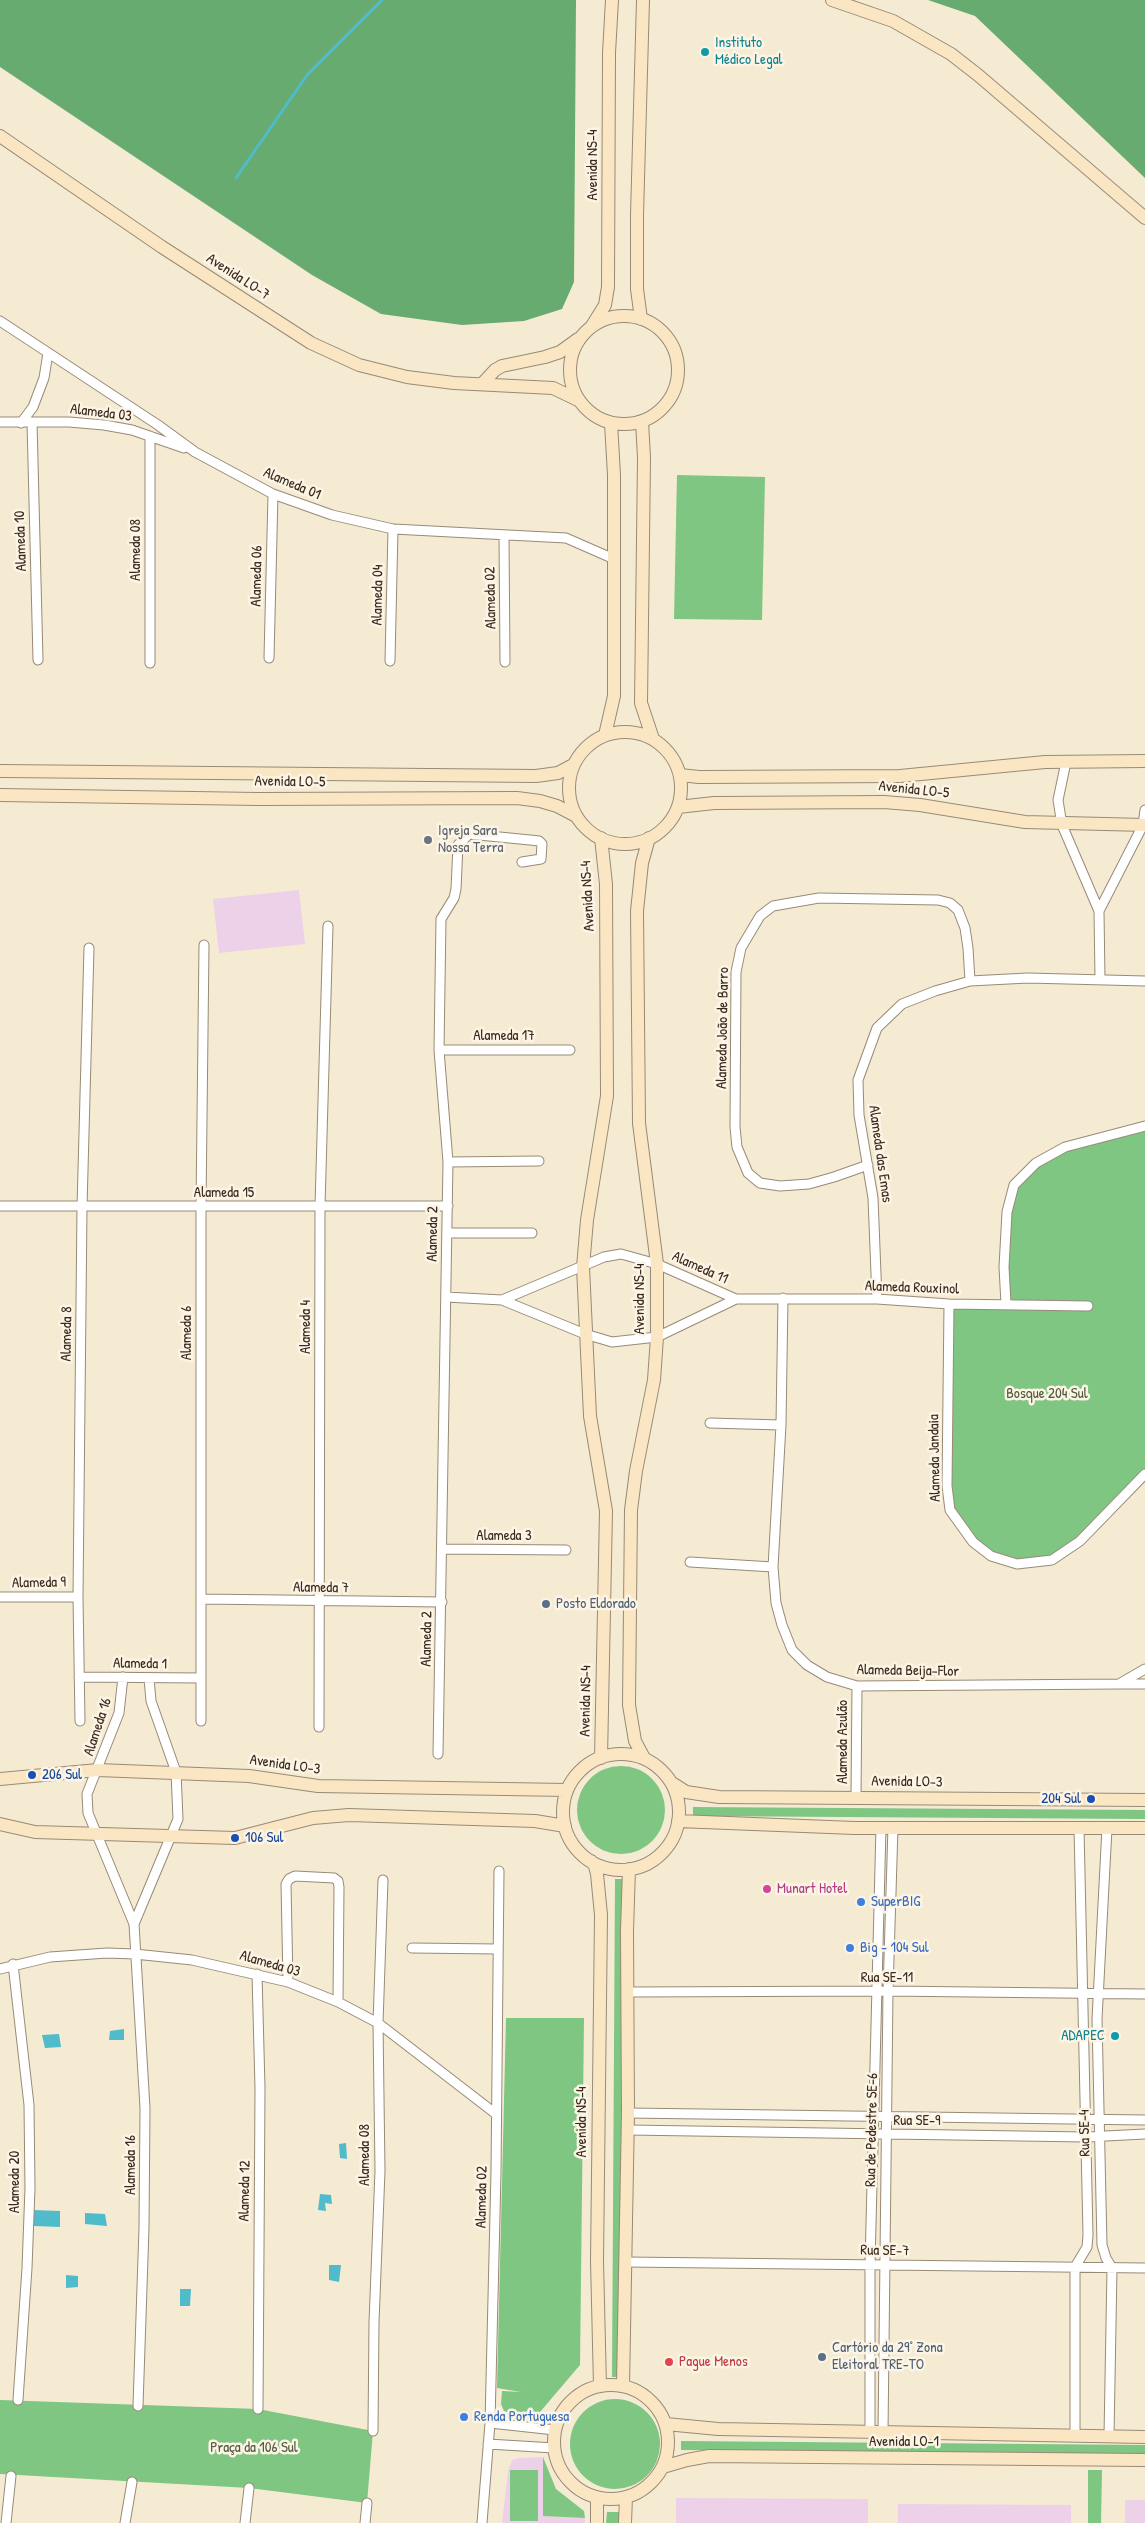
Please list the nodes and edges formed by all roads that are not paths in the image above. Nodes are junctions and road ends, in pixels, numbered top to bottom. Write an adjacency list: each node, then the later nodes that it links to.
1 (612, 0): 8 (street, Avenida NS-4)
2 (643, 0): 6 (street)
3 (832, 0): 5 (street)
4 (0, 136): 11 (street, Avenida LO-7)
5 (1145, 218)
6 (641, 319): 8 (street); 13 (street)
7 (0, 321): 10 (street, Alameda 01)
8 (592, 326): 9 (street)
9 (579, 339): 11 (street); 12 (street)
10 (48, 353): 16 (street); 19 (street, Alameda 01)
11 (483, 383): 12 (street, Avenida LO-7)
12 (578, 400): 17 (street)
13 (642, 421): 17 (street); 30 (street)
14 (0, 422): 16 (street, Alameda 03)
15 (32, 422): 16 (street, Alameda 03); 18 (street, Alameda 03); 25 (street, Alameda 10)
16 (21, 423)
17 (611, 423): 23 (street)
18 (150, 436): 19 (street, Alameda 03); 28 (street, Alameda 08)
19 (194, 452): 20 (street, Alameda 01)
20 (273, 494): 21 (street, Alameda 01); 24 (street, Alameda 06)
21 (393, 529): 22 (street, Alameda 01); 26 (street, Alameda 04)
22 (504, 535): 23 (street, Alameda 01); 27 (street, Alameda 02)
23 (614, 560): 29 (street)
24 (269, 658)
25 (38, 660)
26 (390, 661)
27 (505, 662)
28 (150, 663)
29 (605, 735): 30 (street); 33 (street)
30 (653, 739): 35 (street)
31 (1066, 762): 32 (street, Avenida LO-5); 35 (street, Avenida LO-5); 40 (street)
32 (1142, 764)
33 (574, 765): 34 (street, Avenida LO-5); 39 (street)
34 (0, 771)
35 (680, 775): 37 (street)
36 (0, 795): 39 (street, Avenida LO-5)
37 (678, 807): 40 (street, Avenida LO-5); 43 (street)
38 (1145, 810): 41 (street)
39 (576, 816): 42 (street)
40 (1062, 825): 41 (street, Avenida LO-5); 45 (street)
41 (1144, 825): 45 (street)
42 (601, 838): 43 (street); 66 (street, Avenida NS-4)
43 (649, 838): 65 (street, Avenida NS-4)
44 (522, 862): 52 (street, Alameda 2)
45 (1099, 911): 49 (street)
46 (328, 926): 60 (street, Alameda 4)
47 (204, 945): 59 (street, Alameda 6)
48 (89, 948): 62 (street, Alameda 8)
49 (1100, 979): 50 (street, Alameda das Emas); 51 (street, Alameda das Emas)
50 (970, 981): 57 (street, Alameda das Emas); 57 (street, Alameda João de Barro)
51 (1145, 981)
52 (439, 1050): 53 (street, Alameda 17); 55 (street, Alameda 2)
53 (570, 1050)
54 (1145, 1126): 73 (street)
55 (448, 1162): 56 (street); 61 (street, Alameda 2)
56 (539, 1162)
57 (868, 1165): 70 (street, Alameda das Emas)
58 (0, 1206): 62 (street, Alameda 15)
59 (201, 1206): 60 (street, Alameda 15); 62 (street, Alameda 15); 86 (street, Alameda 6)
60 (320, 1206): 61 (street, Alameda 15); 87 (street, Alameda 4)
61 (448, 1206): 63 (street, Alameda 2)
62 (82, 1207): 85 (street, Alameda 8)
63 (447, 1233): 64 (street); 67 (street, Alameda 2)
64 (532, 1233)
65 (657, 1264): 66 (street, Alameda 11); 68 (street, Alameda 11); 76 (street, Avenida NS-4)
66 (583, 1267): 71 (street, Alameda 11); 75 (street, Avenida NS-4)
67 (446, 1297): 71 (street, Alameda 11); 80 (street, Alameda 2)
68 (736, 1298): 69 (street, Alameda Rouxinol); 76 (street, Alameda 11)
69 (783, 1298): 70 (street, Alameda Rouxinol); 78 (street, Alameda Beija-Flor)
70 (877, 1299): 72 (street, Alameda Rouxinol)
71 (502, 1300): 75 (street, Alameda 11)
72 (949, 1304): 73 (street, Alameda Rouxinol); 79 (street, Alameda Jandaia)
73 (1006, 1304): 74 (street, Alameda Rouxinol)
74 (1088, 1306)
75 (585, 1334): 76 (street, Alameda 11); 101 (street, Avenida NS-4)
76 (656, 1337): 102 (street, Avenida NS-4)
77 (710, 1423): 78 (street)
78 (781, 1425): 83 (street, Alameda Beija-Flor)
79 (1145, 1474)
80 (442, 1549): 81 (street, Alameda 3); 88 (street, Alameda 2)
81 (566, 1550)
82 (690, 1562): 83 (street)
83 (772, 1566): 96 (street, Alameda Beija-Flor)
84 (0, 1597): 85 (street, Alameda 9)
85 (78, 1597): 90 (street, Alameda 8)
86 (201, 1599): 87 (street, Alameda 7); 93 (street, Alameda 6)
87 (320, 1602): 88 (street, Alameda 7); 99 (street, Alameda 4)
88 (442, 1602): 100 (street, Alameda 2)
89 (1145, 1669): 94 (street, Alameda Beija-Flor)
90 (79, 1677): 91 (street, Alameda 1); 97 (street, Alameda 8)
91 (123, 1677): 92 (street, Alameda 1); 103 (street, Alameda 16)
92 (149, 1678): 93 (street, Alameda 1); 104 (street, Alameda 16)
93 (201, 1678): 98 (street, Alameda 6)
94 (1119, 1684): 95 (street); 96 (street, Alameda Beija-Flor)
95 (1145, 1684)
96 (857, 1686): 108 (street, Alameda Azulão)
97 (80, 1721)
98 (201, 1721)
99 (319, 1727)
100 (438, 1754)
101 (601, 1758): 102 (street); 107 (street)
102 (644, 1758): 106 (street)
103 (98, 1770): 104 (street, Avenida LO-3); 105 (street, Avenida LO-3); 117 (street, Alameda 16)
104 (176, 1772): 107 (street, Avenida LO-3); 118 (street, Alameda 16)
105 (0, 1779)
106 (672, 1784): 108 (street, Avenida LO-3); 110 (street)
107 (567, 1790): 112 (street)
108 (856, 1798): 109 (street, Avenida LO-3)
109 (1145, 1800)
110 (678, 1822): 113 (street); 120 (street)
111 (0, 1824): 117 (street)
112 (565, 1826): 118 (street); 119 (street)
113 (887, 1827): 114 (street); 131 (street, Rua de Pedestre SE-6); 133 (street, Rua de Pedestre SE-6)
114 (1079, 1828): 115 (street); 134 (street, Rua SE-4)
115 (1107, 1828): 116 (street); 135 (street, Rua SE-4)
116 (1145, 1828)
117 (96, 1834): 118 (street); 123 (street, Alameda 16)
118 (172, 1836): 123 (street, Alameda 16)
119 (591, 1861): 120 (street); 158 (street, Avenida NS-4)
120 (629, 1869): 132 (street)
121 (499, 1871): 125 (street, Alameda 02)
122 (383, 1880): 138 (street, Alameda 08)
123 (134, 1924): 126 (street, Alameda 16)
124 (412, 1948): 125 (street)
125 (498, 1948): 140 (street, Alameda 02)
126 (135, 1954): 127 (street, Alameda 03); 129 (street, Alameda 03); 161 (street, Alameda 16)
127 (13, 1964): 128 (street, Alameda 03); 160 (street, Alameda 20)
128 (0, 1969)
129 (257, 1974): 130 (street, Alameda 03); 162 (street, Alameda 12)
130 (288, 1982): 137 (street, Alameda 03); 137 (street)
131 (888, 1991): 133 (street, Rua SE-11); 134 (street, Rua SE-11); 142 (street, Rua de Pedestre SE-6)
132 (629, 1992): 133 (street, Rua SE-11); 139 (street)
133 (876, 1992): 141 (street, Rua de Pedestre SE-6)
134 (1082, 1993): 135 (street, Rua SE-11); 144 (street, Rua SE-4)
135 (1100, 1993): 136 (street, Rua SE-11); 143 (street, Rua SE-4)
136 (1145, 1994)
137 (338, 2002): 138 (street, Alameda 03)
138 (378, 2023): 140 (street, Alameda 03); 166 (street, Alameda 08)
139 (628, 2113): 141 (street, Rua SE-9); 146 (street)
140 (496, 2114): 163 (street, Alameda 02)
141 (874, 2115): 142 (street, Rua SE-9); 148 (street, Rua de Pedestre SE-6)
142 (886, 2115): 144 (street, Rua SE-9); 149 (street, Rua de Pedestre SE-6)
143 (1099, 2119): 144 (street, Rua SE-9); 145 (street, Rua SE-9); 151 (street, Rua SE-4)
144 (1084, 2120): 150 (street, Rua SE-4)
145 (1145, 2120)
146 (628, 2130): 148 (street, Rua SE-9); 152 (street)
147 (1145, 2134): 151 (street, Rua SE-9)
148 (873, 2135): 149 (street, Rua SE-9); 153 (street, Rua de Pedestre SE-6)
149 (886, 2135): 150 (street, Rua SE-9); 154 (street, Rua de Pedestre SE-6)
150 (1086, 2136): 151 (street, Rua SE-9); 155 (street, Rua SE-4)
151 (1099, 2136): 156 (street, Rua SE-4)
152 (626, 2262): 153 (street, Rua SE-7); 159 (street)
153 (870, 2264): 154 (street, Rua SE-7); 167 (street, Rua de Pedestre SE-6)
154 (884, 2264): 155 (street, Rua SE-7); 168 (street, Rua de Pedestre SE-6)
155 (1075, 2267): 156 (street, Rua SE-7); 169 (street, Rua SE-4)
156 (1112, 2268): 157 (street, Rua SE-7); 170 (street, Rua SE-4)
157 (1145, 2268)
158 (600, 2386): 159 (street); 165 (street)
159 (624, 2386): 164 (street)
160 (18, 2400)
161 (138, 2406)
162 (258, 2409)
163 (490, 2423): 165 (street); 172 (street, Alameda 02)
164 (666, 2424): 167 (street, Avenida LO-1); 175 (street)
165 (555, 2430): 173 (street)
166 (373, 2431)
167 (870, 2432): 168 (street, Avenida LO-1)
168 (883, 2433): 169 (street, Avenida LO-1)
169 (1075, 2435): 170 (street, Avenida LO-1)
170 (1109, 2436): 171 (street, Avenida LO-1)
171 (1145, 2437)
172 (488, 2444): 173 (street); 186 (street, Alameda 02)
173 (554, 2448): 180 (street)
174 (1145, 2460): 175 (street, Avenida LO-1)
175 (663, 2466): 179 (street)
176 (11, 2476): 182 (street)
177 (132, 2482): 183 (street)
178 (249, 2488): 184 (street)
179 (626, 2497): 180 (street); 188 (street)
180 (598, 2498): 187 (street)
181 (367, 2503): 185 (street)
182 (6, 2523)
183 (125, 2523)
184 (245, 2523)
185 (365, 2523)
186 (482, 2523)
187 (597, 2523)
188 (625, 2523)

